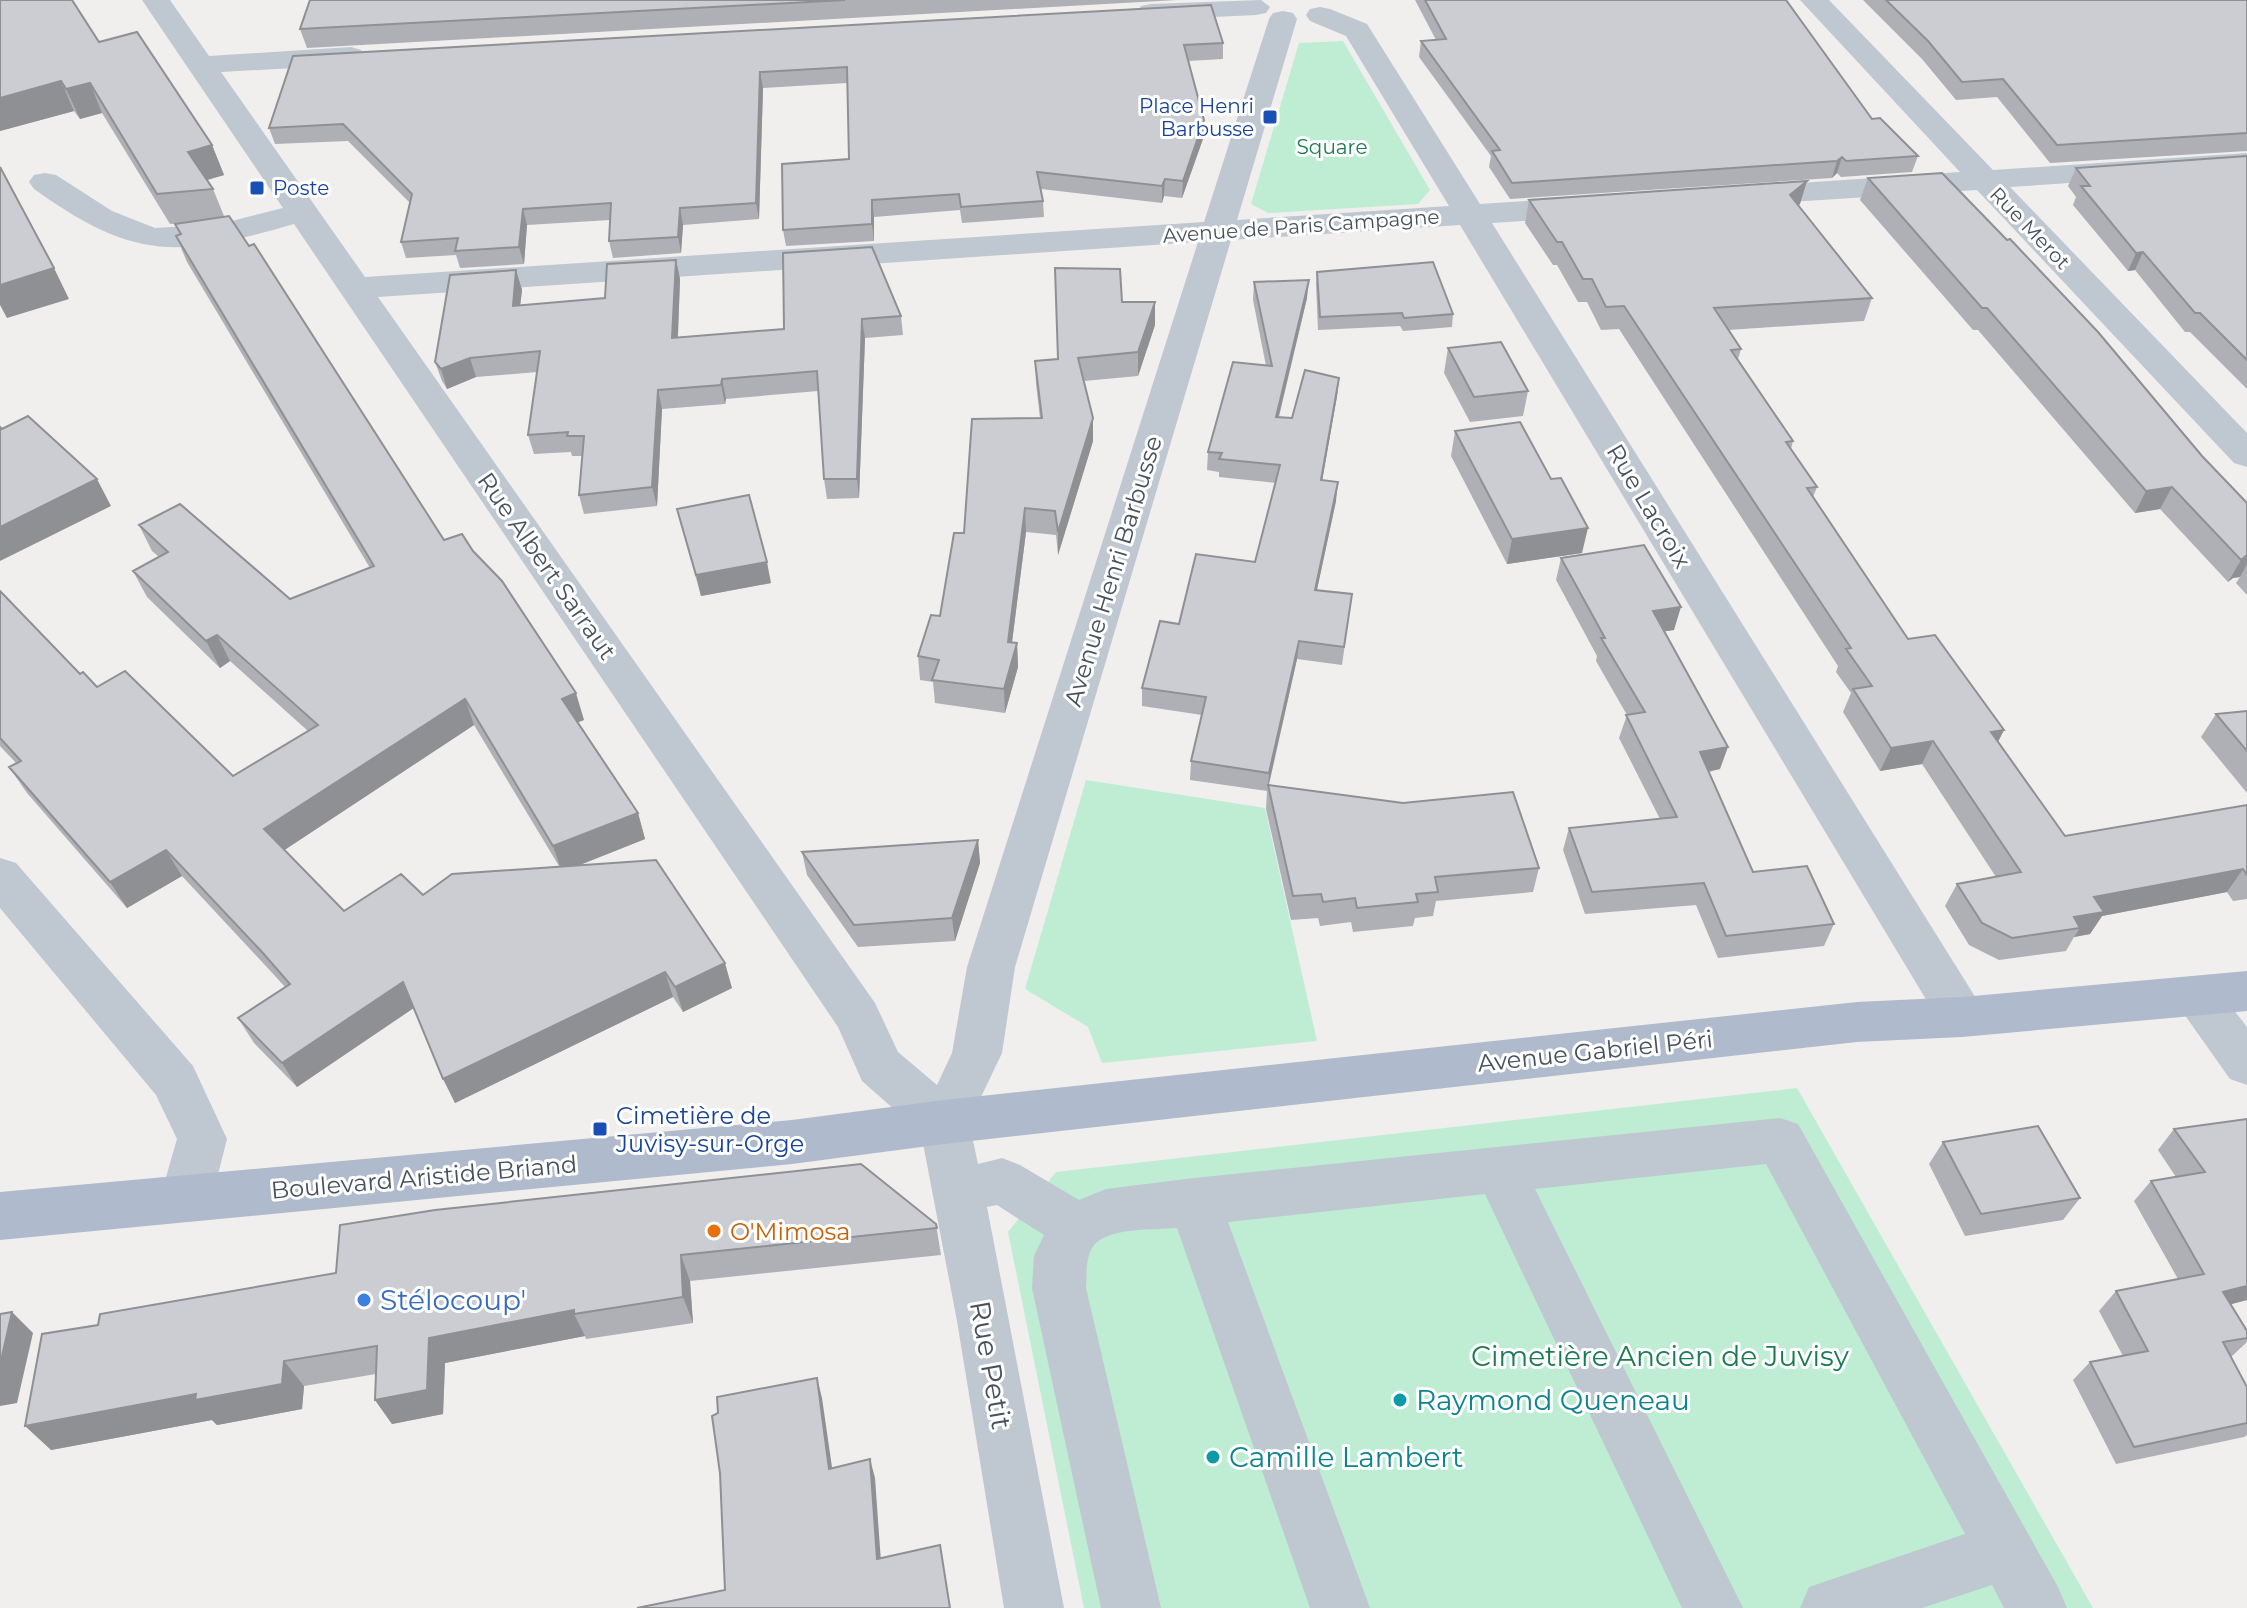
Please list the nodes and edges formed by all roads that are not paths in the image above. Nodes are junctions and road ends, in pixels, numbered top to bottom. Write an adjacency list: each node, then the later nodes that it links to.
1 (156, 0): 6 (street, Rue Albert Sarraut)
2 (1814, 0): 8 (street, Rue Merot)
3 (1289, 8): 4 (street); 13 (street, Rue Lacroix); 14 (street, Avenue Henri Barbusse)
4 (1130, 14)
5 (374, 55): 6 (street)
6 (200, 65): 12 (street, Rue Albert Sarraut)
7 (2247, 162): 8 (street)
8 (1985, 180): 10 (street); 16 (street, Rue Merot)
9 (45, 182): 12 (street)
10 (1720, 198)
11 (1611, 205): 13 (street, Avenue de Paris Campagne)
12 (302, 212): 15 (street, Rue Albert Sarraut)
13 (1471, 215): 14 (street, Avenue de Paris Campagne); 20 (street, Rue Lacroix)
14 (1218, 232): 15 (street, Avenue de Paris Campagne); 22 (street, Avenue Henri Barbusse)
15 (355, 288): 22 (street, Rue Albert Sarraut)
16 (2247, 455)
17 (0, 876): 25 (street)
18 (2247, 991): 19 (main road, Avenue Gabriel Péri)
19 (2196, 997): 20 (main road, Avenue Gabriel Péri); 21 (street)
20 (1962, 1017): 22 (main road, Avenue Gabriel Péri)
21 (2247, 1064)
22 (944, 1122): 24 (street, Rue Petit); 25 (main road, Boulevard Aristide Briand)
23 (1499, 1169): 26 (street); 29 (street); 33 (street)
24 (956, 1192): 28 (street); 30 (street, Rue Petit)
25 (186, 1198): 27 (main road, Boulevard Aristide Briand)
26 (1194, 1201): 28 (street); 32 (street)
27 (0, 1216)
28 (1077, 1227): 31 (street)
29 (2005, 1551): 34 (street); 35 (street)
30 (1034, 1608)
31 (1131, 1608)
32 (1340, 1608)
33 (1713, 1608)
34 (1830, 1608)
35 (2037, 1608)

